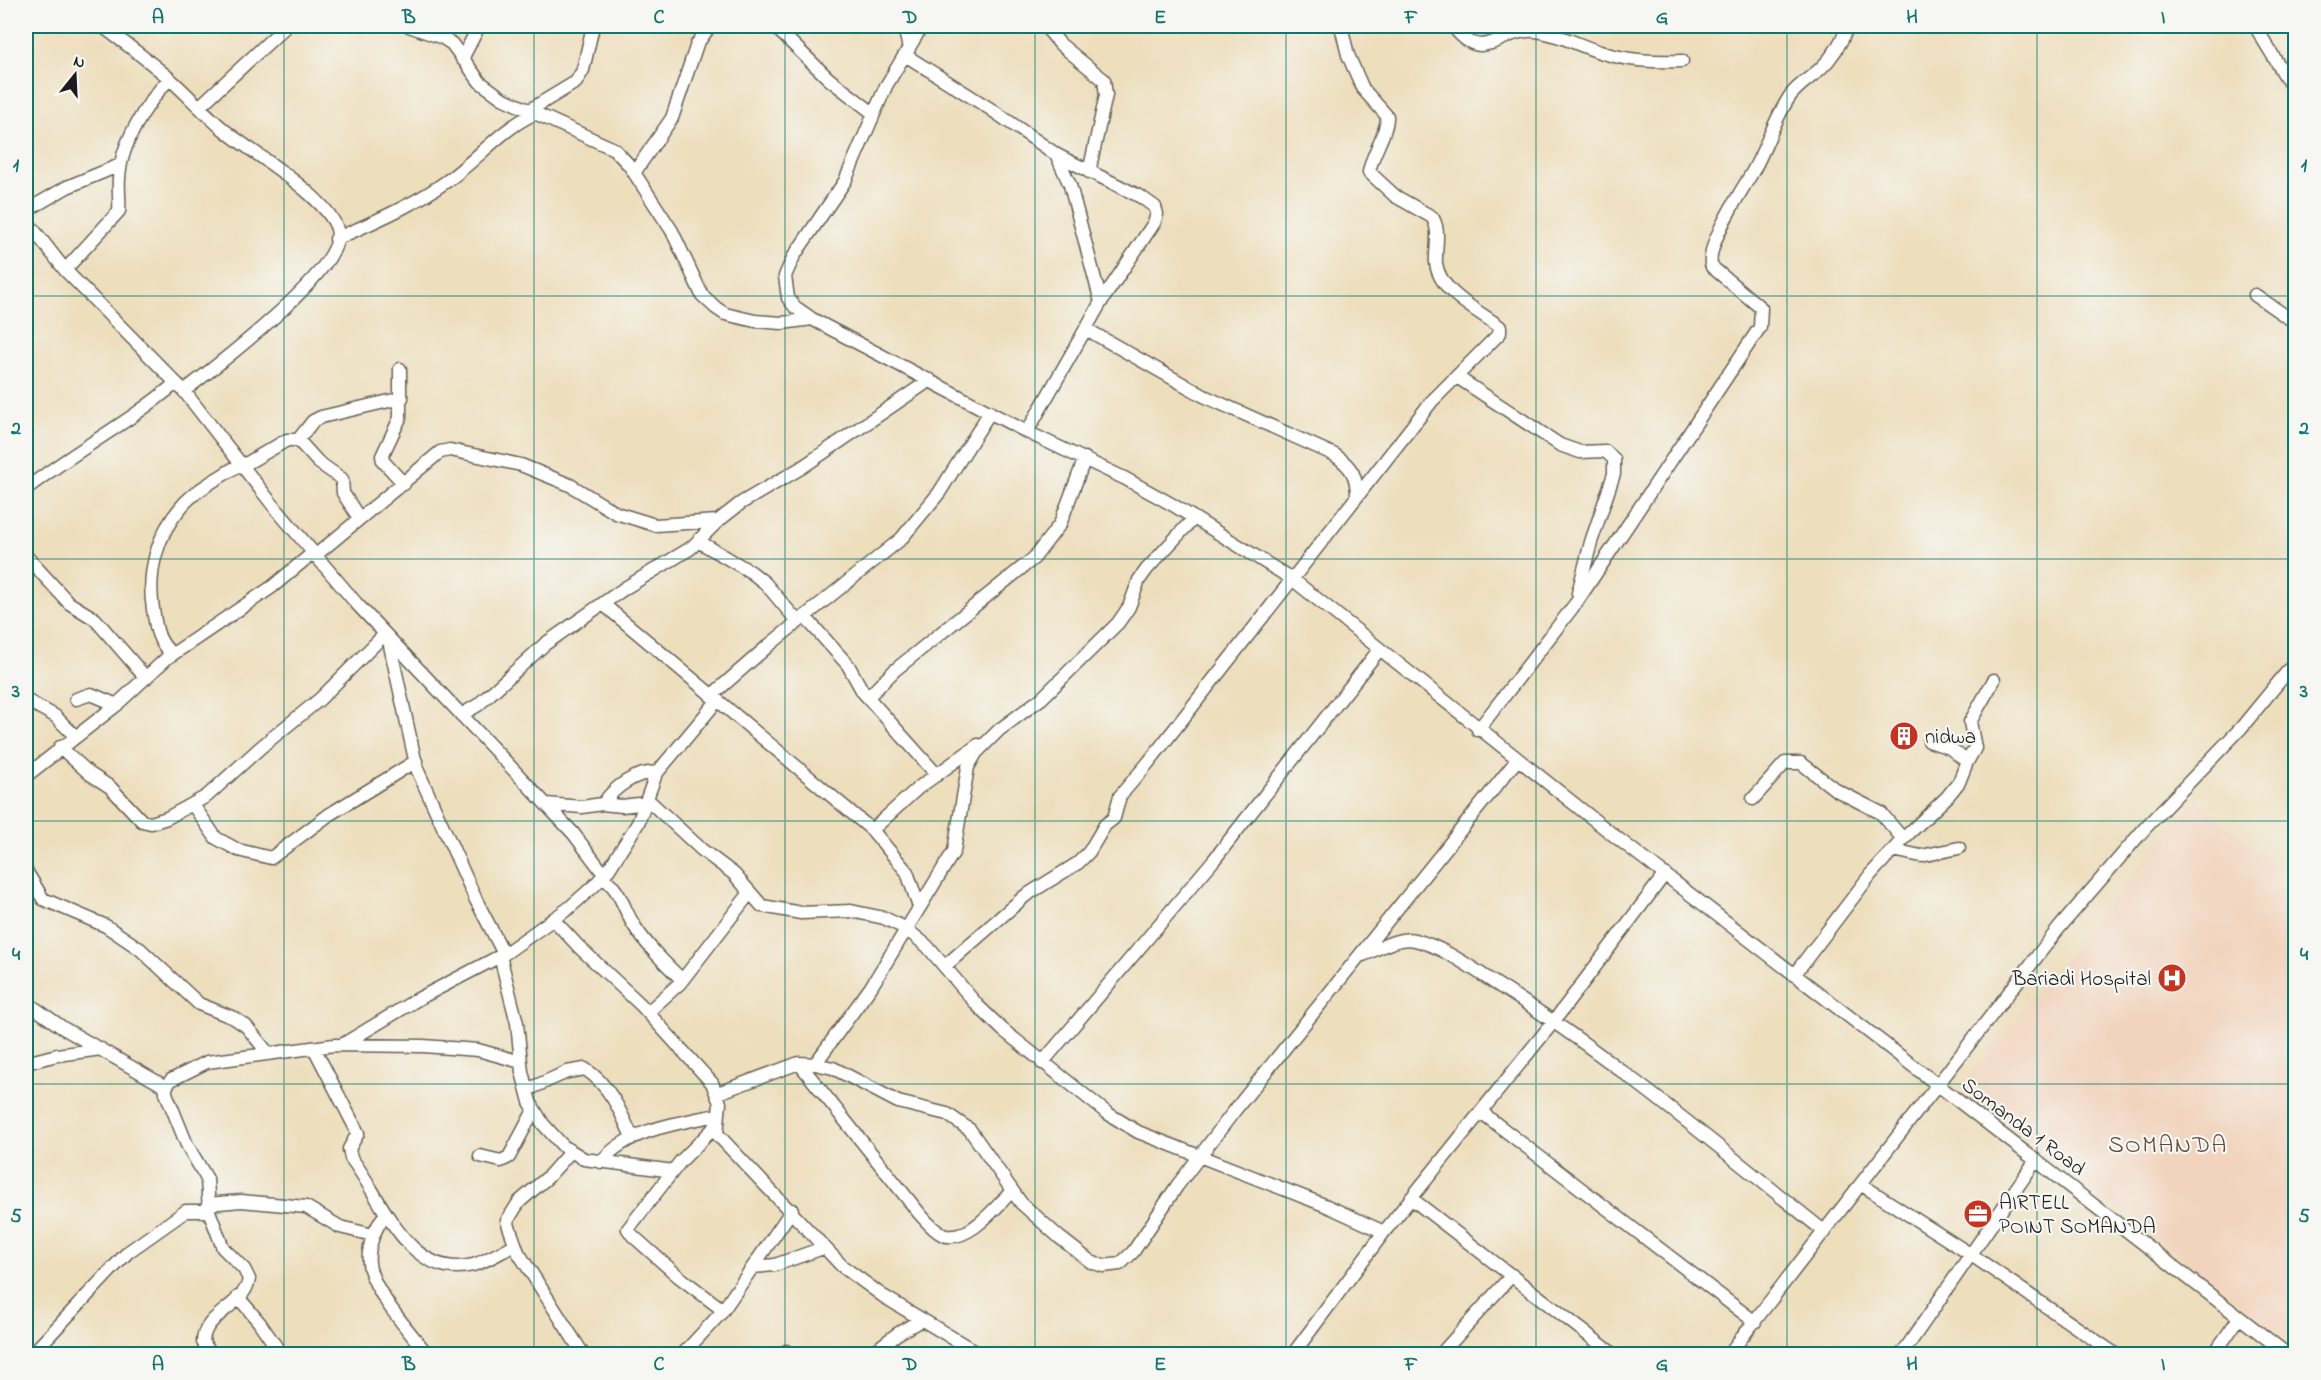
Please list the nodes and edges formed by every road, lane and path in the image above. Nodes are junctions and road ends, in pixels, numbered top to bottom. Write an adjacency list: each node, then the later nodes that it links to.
1 (102, 26): 18 (street)
2 (286, 26): 20 (street)
3 (409, 26): 16 (street)
4 (479, 26): 16 (street)
5 (593, 26): 21 (street)
6 (710, 26): 26 (street)
7 (774, 26): 22 (street)
8 (904, 26): 15 (street)
9 (922, 26): 15 (street, Somanda 1 Road)
10 (1046, 26): 25 (street)
11 (1341, 26): 37 (street)
12 (1454, 26): 17 (street)
13 (1848, 26): 56 (street)
14 (2255, 26): 19 (street)
15 (907, 52): 22 (street, Somanda 1 Road); 23 (street)
16 (462, 59): 21 (street)
17 (1682, 61)
18 (170, 79): 20 (street); 24 (street)
19 (2295, 94)
20 (199, 107): 29 (street)
21 (531, 112): 26 (street); 29 (street)
22 (873, 113): 33 (street, Somanda 1 Road)
23 (1056, 154): 25 (street); 32 (street)
24 (120, 165): 27 (street); 30 (street)
25 (1089, 172): 32 (street)
26 (634, 173): 33 (street)
27 (26, 211)
28 (26, 220): 30 (street)
29 (336, 239): 39 (street)
30 (65, 270): 39 (street)
31 (2255, 295): 34 (street)
32 (1101, 302): 35 (street)
33 (812, 319): 38 (street, Somanda 1 Road)
34 (2295, 323)
35 (1086, 329): 42 (street); 48 (street)
36 (400, 369): 40 (street)
37 (1457, 376): 48 (street); 56 (street)
38 (930, 380): 41 (street, Somanda 1 Road); 51 (street)
39 (180, 387): 45 (street); 47 (street)
40 (402, 398): 43 (street); 46 (street)
41 (990, 412): 42 (street, Somanda 1 Road); 58 (street)
42 (1027, 432): 44 (street, Somanda 1 Road)
43 (297, 440): 45 (street); 49 (street)
44 (1084, 458): 50 (street, Somanda 1 Road); 65 (street)
45 (243, 464): 53 (street); 61 (street)
46 (404, 484): 49 (street); 51 (street)
47 (26, 489)
48 (1357, 497): 55 (street)
49 (359, 518): 53 (street)
50 (1194, 518): 55 (street, Somanda 1 Road); 71 (street)
51 (718, 521): 52 (street)
52 (698, 541): 57 (street); 58 (street)
53 (315, 554): 59 (street); 61 (street)
54 (26, 556): 63 (street)
55 (1292, 579): 60 (street, Somanda 1 Road); 100 (street)
56 (1576, 603): 72 (street)
57 (603, 604): 66 (street); 70 (street)
58 (802, 619): 65 (street); 66 (street)
59 (387, 636): 70 (street); 77 (street); 86 (street)
60 (1379, 650): 72 (street, Somanda 1 Road); 113 (street)
61 (172, 654): 63 (street)
62 (2295, 661): 115 (street)
63 (146, 678): 69 (street)
64 (1994, 680): 78 (street)
65 (868, 697): 80 (street)
66 (714, 698): 79 (street); 87 (street)
67 (76, 699): 69 (street)
68 (26, 700): 73 (street)
69 (117, 705): 73 (street)
70 (461, 715): 84 (street)
71 (999, 730): 80 (street); 95 (street)
72 (1478, 730): 76 (street, Somanda 1 Road)
73 (75, 736): 75 (street)
74 (1929, 741): 78 (street)
75 (60, 747): 81 (street); 86 (street)
76 (1517, 760): 92 (street, Somanda 1 Road); 99 (street)
77 (416, 761): 86 (street); 98 (street)
78 (1967, 762): 88 (street)
79 (658, 772): 83 (street); 85 (street)
80 (937, 774): 87 (street)
81 (26, 776)
82 (1753, 799): 88 (street)
83 (647, 801): 85 (street); 93 (street); 94 (street)
84 (546, 804): 85 (street); 93 (street)
85 (603, 804)
86 (193, 805)
87 (872, 830): 95 (street)
88 (1903, 838): 90 (street)
89 (1959, 848): 90 (street)
90 (1893, 850): 101 (street)
91 (26, 871): 109 (street)
92 (1665, 874): 101 (street, Somanda 1 Road); 105 (street)
93 (603, 875): 96 (street); 102 (street)
94 (749, 894): 97 (street); 102 (street)
95 (919, 908): 97 (street)
96 (554, 919): 98 (street); 104 (street)
97 (905, 928): 100 (street); 114 (street)
98 (502, 955): 106 (street); 110 (street)
99 (1361, 956): 105 (street); 125 (street)
100 (945, 966): 113 (street)
101 (1794, 975): 115 (street, Somanda 1 Road)
102 (682, 980): 104 (street)
103 (26, 1002): 107 (street)
104 (648, 1012): 118 (street)
105 (1554, 1021): 120 (street); 136 (street)
106 (342, 1045): 108 (street); 110 (street)
107 (102, 1048): 111 (street); 116 (street)
108 (314, 1048): 109 (street); 134 (street)
109 (268, 1053): 116 (street)
110 (520, 1062): 117 (street)
111 (26, 1063)
112 (799, 1063): 114 (street); 118 (street); 130 (street)
113 (1042, 1063): 125 (street)
114 (815, 1064): 130 (street)
115 (1938, 1085): 126 (street, Somanda 1 Road); 129 (street)
116 (166, 1087): 132 (street)
117 (527, 1090): 119 (street); 122 (street)
118 (718, 1094): 121 (street)
119 (534, 1110): 123 (street); 124 (street)
120 (1481, 1112): 131 (street); 147 (street)
121 (717, 1121): 122 (street); 128 (street); 133 (street)
122 (632, 1137): 127 (street)
123 (571, 1151): 127 (street); 138 (street)
124 (480, 1156)
125 (1199, 1158): 130 (street); 135 (street)
126 (2036, 1160): 140 (street); 145 (street, Somanda 1 Road)
127 (601, 1162): 128 (street)
128 (673, 1171): 144 (street)
129 (1862, 1185): 136 (street); 140 (street)
130 (1012, 1191)
131 (1412, 1199): 135 (street); 142 (street)
132 (208, 1208): 137 (street); 143 (street); 150 (street)
133 (792, 1210): 139 (street); 141 (street)
134 (386, 1213): 137 (street); 138 (street)
135 (1384, 1232): 158 (street)
136 (1825, 1232): 147 (street)
137 (373, 1235): 153 (street)
138 (515, 1245): 154 (street)
139 (823, 1248): 141 (street); 146 (street)
140 (1970, 1254): 162 (street); 163 (street)
141 (753, 1267): 144 (street)
142 (1512, 1275): 159 (street); 160 (street)
143 (238, 1297): 151 (street); 152 (street)
144 (723, 1310): 149 (street)
145 (2239, 1318): 164 (street); 165 (street, Somanda 1 Road)
146 (921, 1320): 148 (street); 155 (street)
147 (1755, 1322): 161 (street)
148 (950, 1337): 156 (street); 157 (street)
149 (683, 1353)
150 (32, 1354)
151 (211, 1354)
152 (281, 1354)
153 (427, 1354)
154 (583, 1354)
155 (871, 1354)
156 (960, 1354)
157 (979, 1354)
158 (1293, 1354)
159 (1441, 1354)
160 (1613, 1354)
161 (1729, 1354)
162 (1902, 1354)
163 (2115, 1354)
164 (2214, 1354)
165 (2287, 1354)

